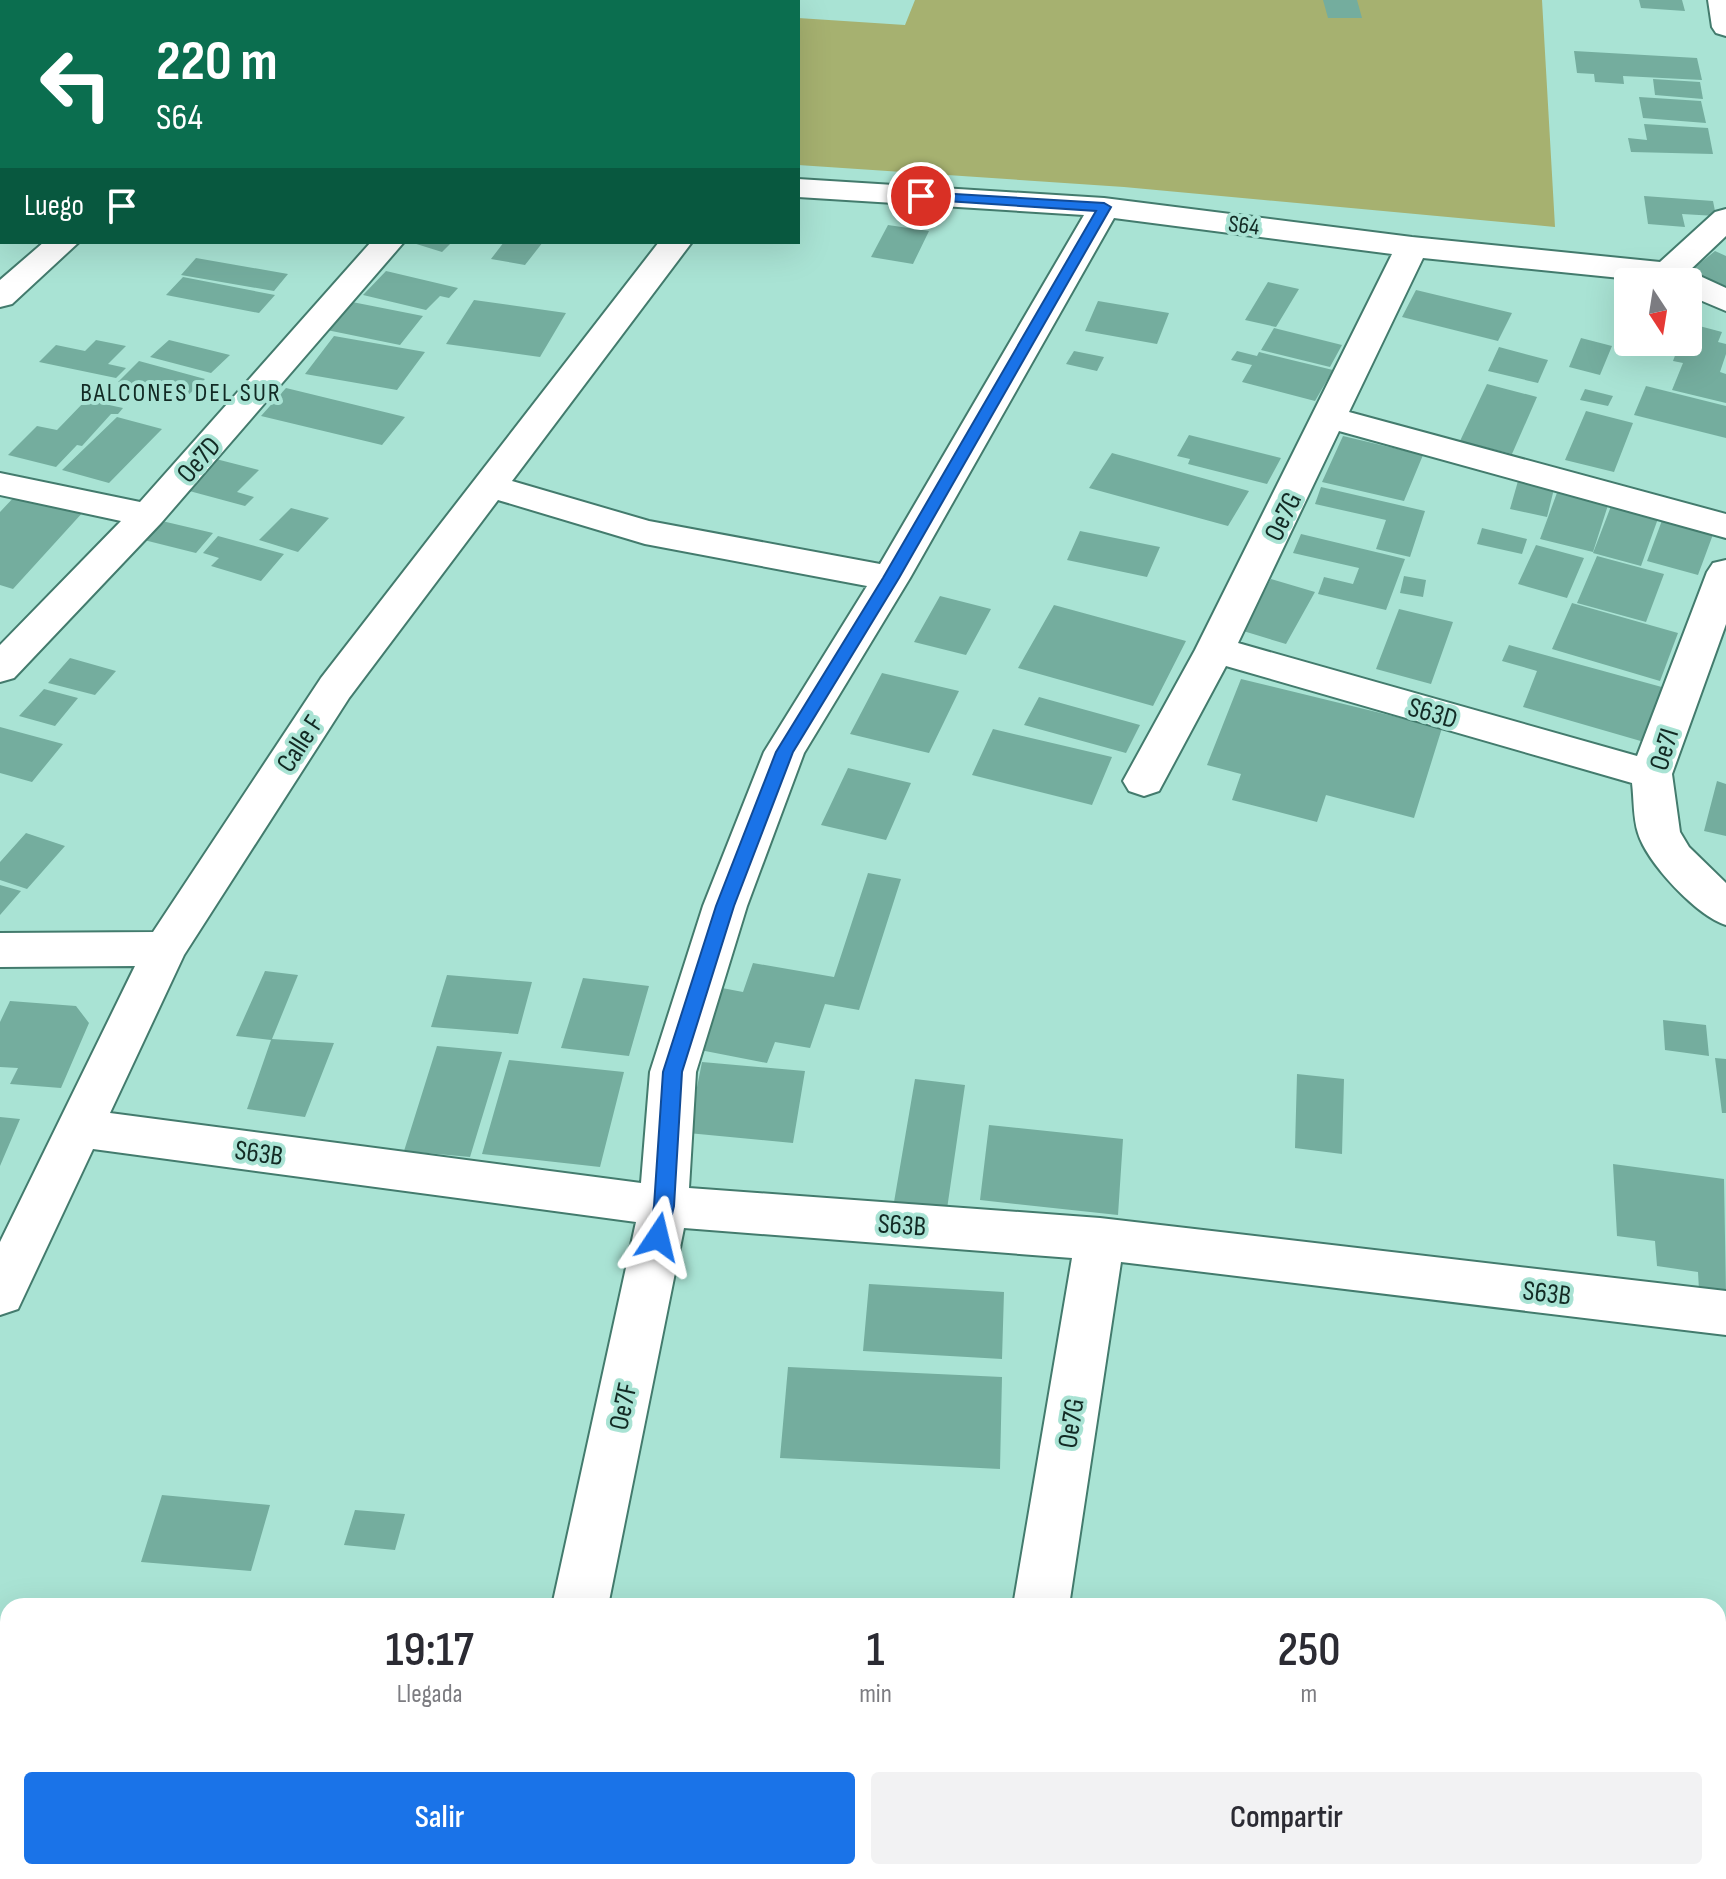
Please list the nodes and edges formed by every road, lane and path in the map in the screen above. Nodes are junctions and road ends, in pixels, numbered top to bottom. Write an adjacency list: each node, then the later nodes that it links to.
1 (1722, 0): 2 (street)
2 (1726, 27)
3 (800, 188): 4 (street, S64)
4 (1104, 207): 9 (street, S64); 21 (street, Oe7F)
5 (1726, 219): 10 (street)
6 (61, 244): 13 (street)
7 (386, 244): 18 (street, Oe7D)
8 (674, 244): 17 (street, Calle F)
9 (1412, 247): 11 (street, S64); 15 (street, Oe7G)
10 (1689, 268)
11 (1614, 271)
12 (1702, 289): 14 (street, S64)
13 (0, 297)
14 (1726, 301)
15 (1330, 418): 19 (street); 22 (street, Oe7G)
16 (0, 484): 18 (street)
17 (489, 486): 21 (street); 27 (street, Calle F)
18 (148, 515): 23 (street, Oe7D)
19 (1726, 526)
20 (1726, 572): 24 (street, Oe7I)
21 (891, 578): 30 (street, Oe7F)
22 (1215, 650): 24 (street, S63D); 25 (street, Oe7G)
23 (0, 669)
24 (1651, 774): 26 (street, Oe7I)
25 (1144, 781)
26 (1726, 909)
27 (165, 949): 28 (street); 29 (street, Calle F)
28 (0, 950)
29 (80, 1128): 30 (street, S63B); 32 (street, Calle F)
30 (664, 1206): 31 (street, S63B); 34 (street, Oe7F)
31 (1100, 1239): 33 (street, S63B); 35 (street, Oe7G)
32 (0, 1294)
33 (1726, 1313)
34 (582, 1598)
35 (1042, 1598)

